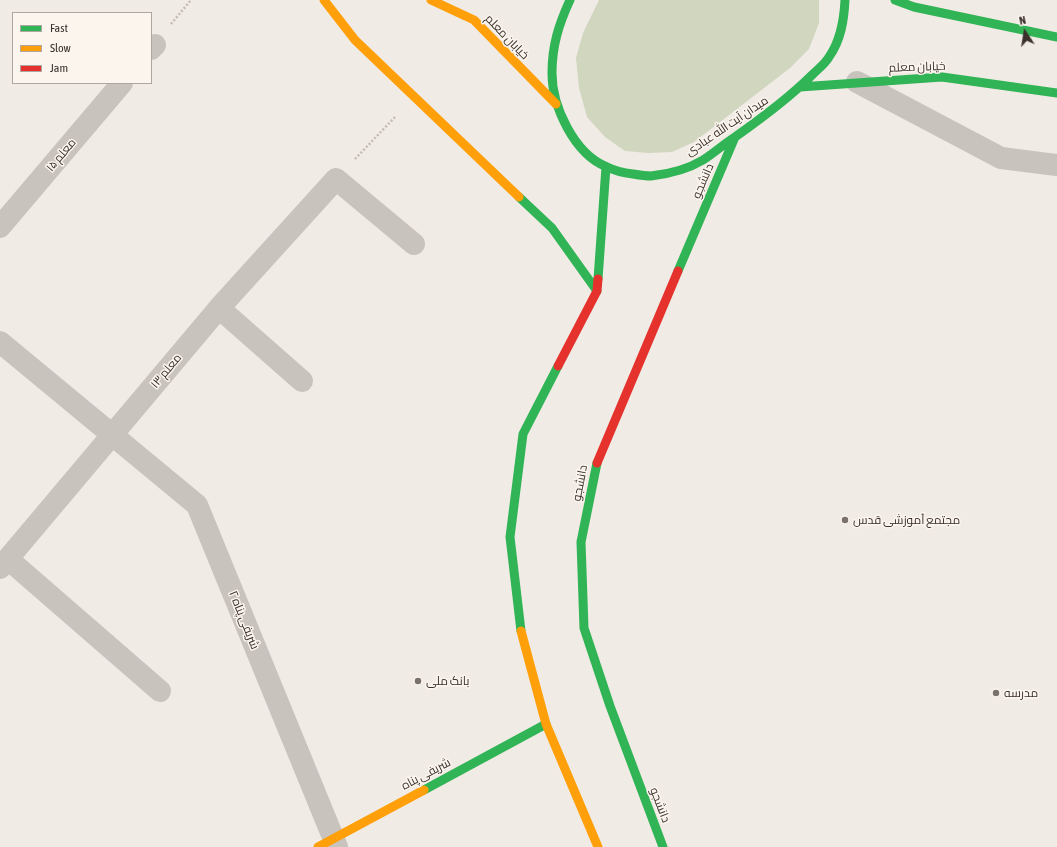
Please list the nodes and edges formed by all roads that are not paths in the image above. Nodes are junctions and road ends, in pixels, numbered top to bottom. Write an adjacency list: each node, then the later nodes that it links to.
1 (324, 0): 17 (main road)
2 (431, 0): 11 (main road, خیابان معلم)
3 (570, 0): 11 (main road, میدان آیت الله عبادی)
4 (845, 0): 9 (main road, میدان آیت الله عبادی)
5 (895, 0): 6 (main road)
6 (1057, 37)
7 (856, 82): 9 (main road, خیابان معلم); 10 (main road, خیابان معلم); 13 (street)
8 (121, 84): 15 (street, معلم ۱۵)
9 (800, 87): 12 (main road, میدان آیت الله عبادی)
10 (1057, 93)
11 (556, 104): 14 (main road, میدان آیت الله عبادی)
12 (735, 137): 14 (main road, میدان آیت الله عبادی); 27 (main road, دانشجو)
13 (1057, 165)
14 (606, 167): 17 (main road)
15 (0, 227)
16 (414, 244): 18 (street, معلم ۱۳)
17 (597, 291): 24 (main road)
18 (219, 308): 20 (street); 21 (street, معلم ۱۳)
19 (0, 342): 21 (street, شریفی پناه ۲)
20 (302, 381)
21 (112, 434): 22 (street, معلم ۱۳); 25 (street, شریفی پناه ۲)
22 (4, 563): 23 (street)
23 (160, 691)
24 (546, 724): 25 (main road, شریفی پناه); 26 (main road)
25 (329, 844)
26 (598, 847)
27 (663, 847)

